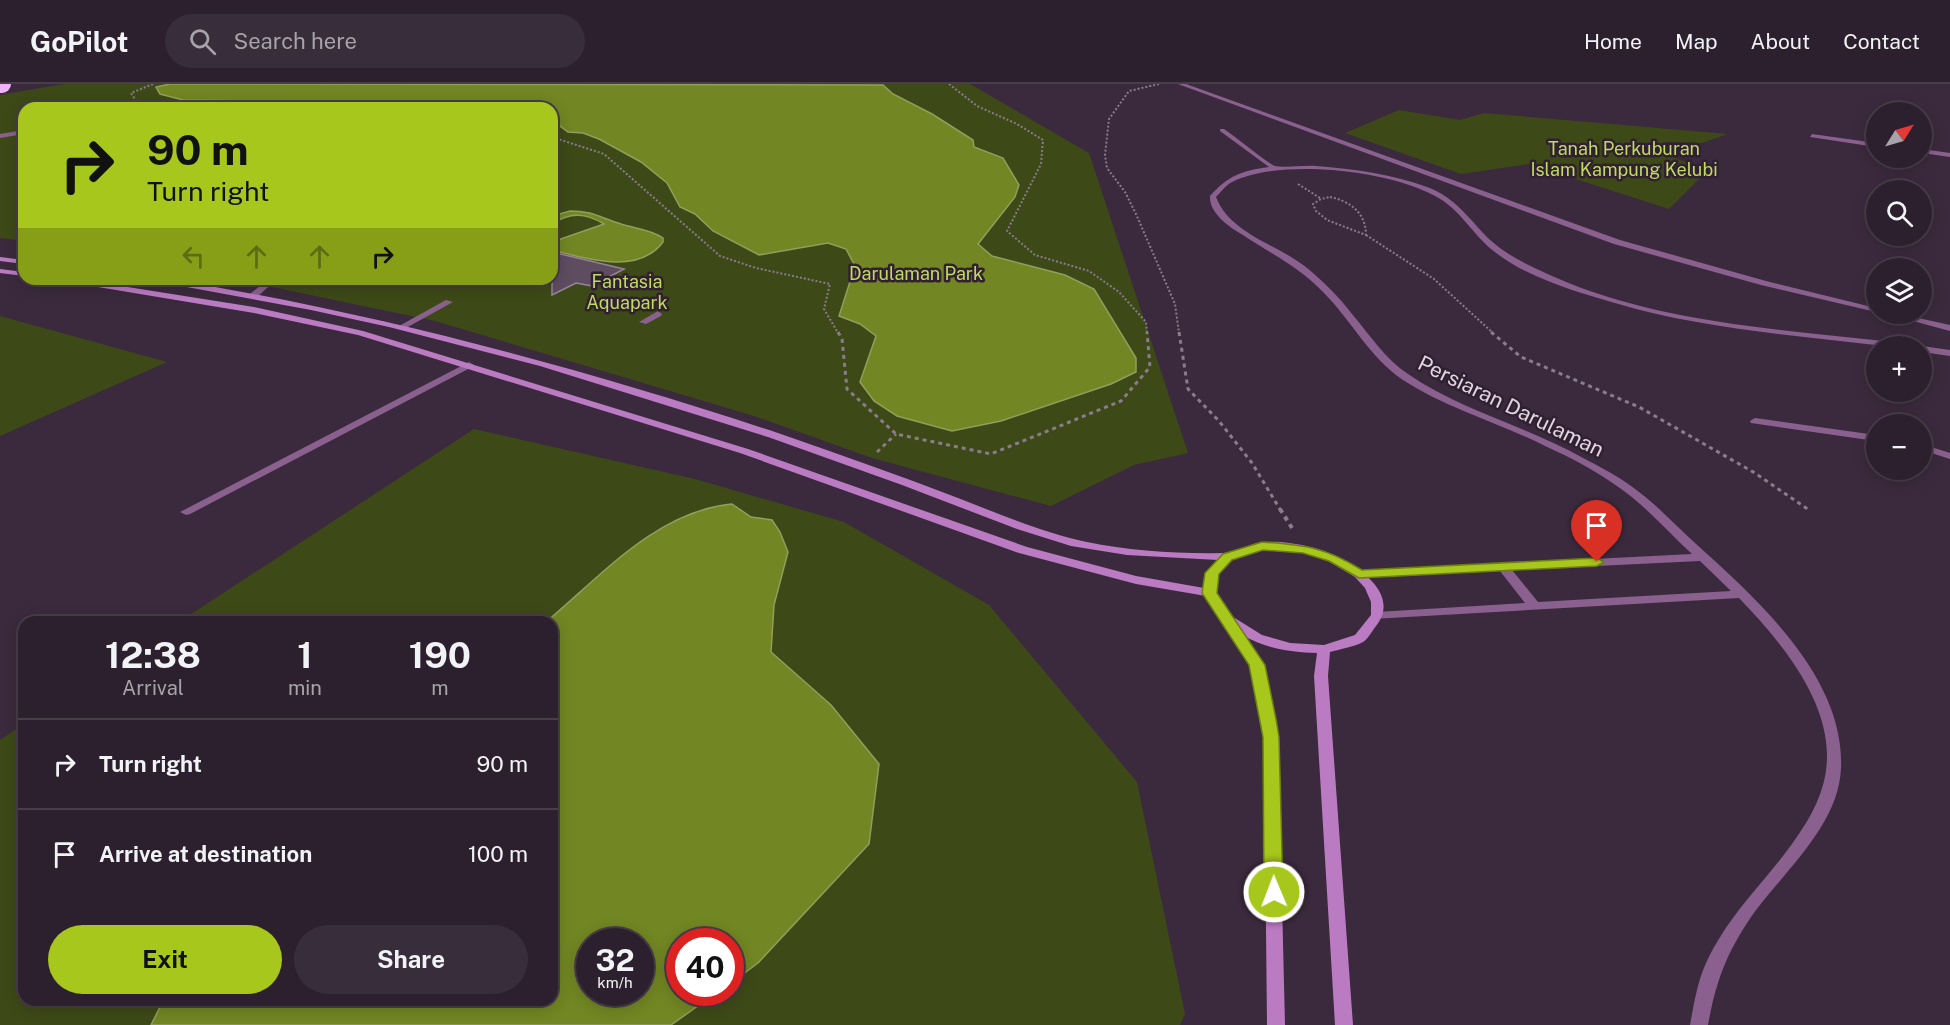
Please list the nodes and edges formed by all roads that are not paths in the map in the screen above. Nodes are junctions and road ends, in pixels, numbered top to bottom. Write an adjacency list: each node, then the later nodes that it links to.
1 (1180, 84): 19 (street)
2 (1222, 130): 9 (street)
3 (18, 133): 4 (street)
4 (0, 136)
5 (1812, 136): 6 (street)
6 (1866, 144)
7 (1932, 152): 8 (street)
8 (1950, 155)
9 (1275, 169): 25 (street, Persiaran Darulaman); 35 (street, Persiaran Darulaman)
10 (0, 259): 11 (street)
11 (18, 261)
12 (0, 271): 13 (street)
13 (18, 273)
14 (99, 285): 28 (street)
15 (189, 285): 17 (street)
16 (266, 285): 17 (street)
17 (253, 296): 23 (street)
18 (449, 302): 23 (street)
19 (1866, 308)
20 (658, 315): 21 (street)
21 (643, 322)
22 (1932, 324): 24 (street)
23 (403, 326): 34 (street)
24 (1950, 328)
25 (1866, 341)
26 (1932, 350): 27 (street)
27 (1950, 353)
28 (469, 365): 33 (street); 38 (street)
29 (1755, 421): 30 (street)
30 (1866, 437)
31 (1932, 450): 32 (street)
32 (1950, 456)
33 (186, 512)
34 (1228, 557): 37 (street); 38 (street)
35 (1703, 557): 36 (street); 39 (street, Persiaran Darulaman)
36 (1503, 567): 37 (street); 40 (street)
37 (1359, 574): 41 (street)
38 (1210, 593): 42 (street)
39 (1742, 594): 40 (street); 46 (street, Persiaran Darulaman)
40 (1534, 606): 41 (street)
41 (1377, 616): 43 (street)
42 (1225, 618): 43 (street); 44 (street)
43 (1324, 649): 45 (street)
44 (1276, 1025)
45 (1344, 1025)
46 (1699, 1025)

